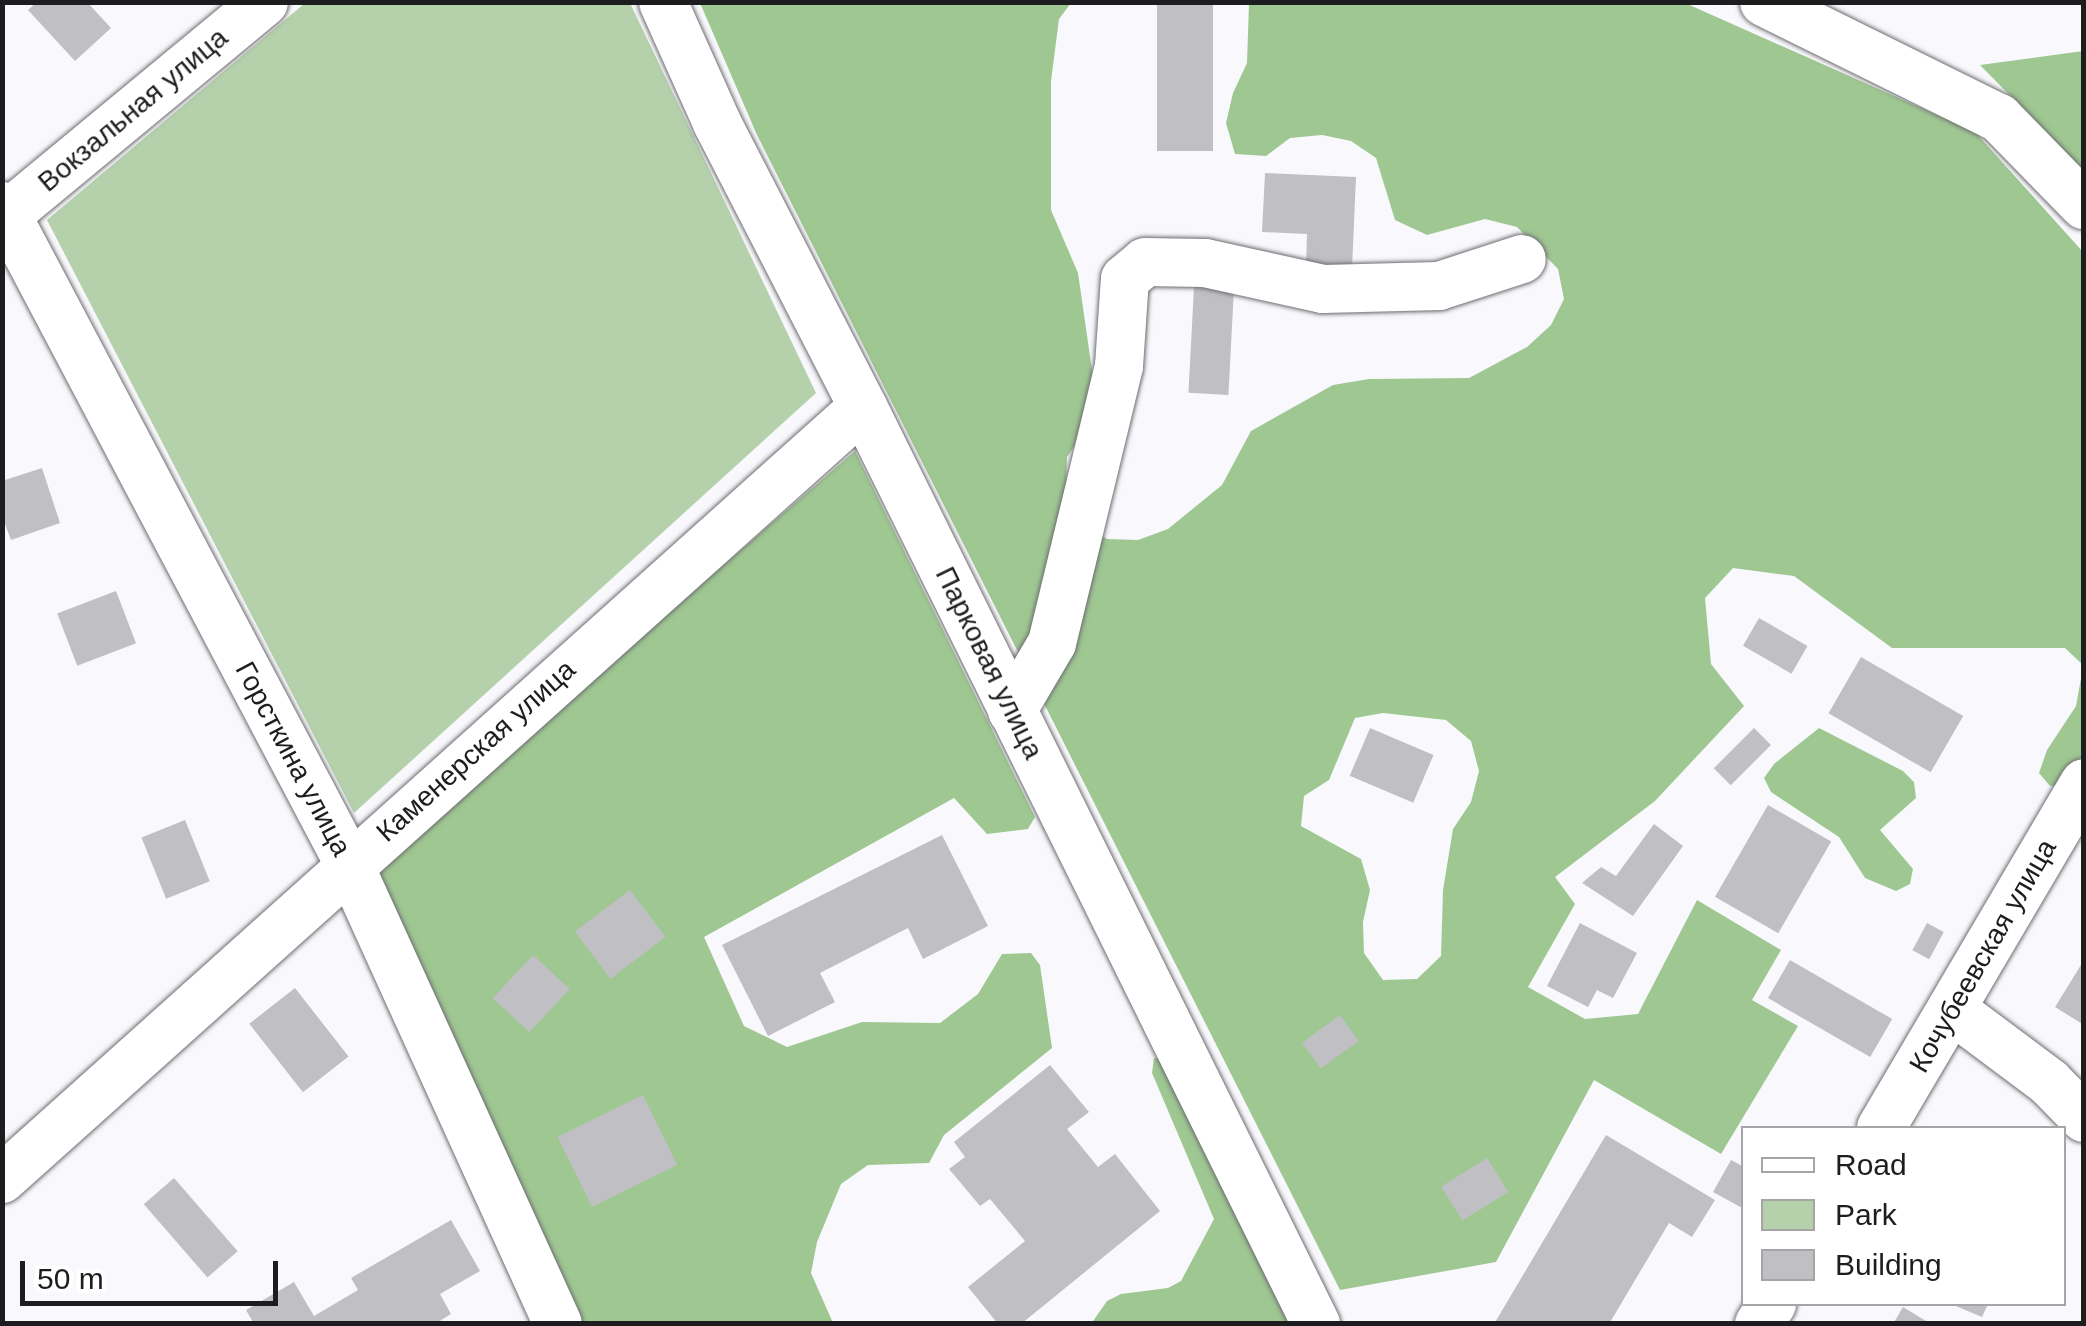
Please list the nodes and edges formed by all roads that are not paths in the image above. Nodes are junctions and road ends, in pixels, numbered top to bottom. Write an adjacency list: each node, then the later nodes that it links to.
1 (264, 2): 5 (street, Вокзальная улица)
2 (663, 2): 7 (street, Парковая улица)
3 (1764, 2): 4 (street)
4 (2084, 205)
5 (4, 213): 10 (street, Горсткина улица)
6 (1522, 259): 8 (street)
7 (864, 407): 8 (street, Парковая улица); 10 (street, Каменерская улица)
8 (1012, 711): 16 (street, Парковая улица)
9 (2084, 783): 11 (street, Кочубеевская улица)
10 (349, 864): 14 (street, Каменерская улица); 15 (street, Горсткина улица)
11 (1954, 1011): 12 (street); 13 (street, Кочубеевская улица)
12 (2084, 1118)
13 (1881, 1126)
14 (2, 1179)
15 (558, 1324)
16 (1316, 1324)

